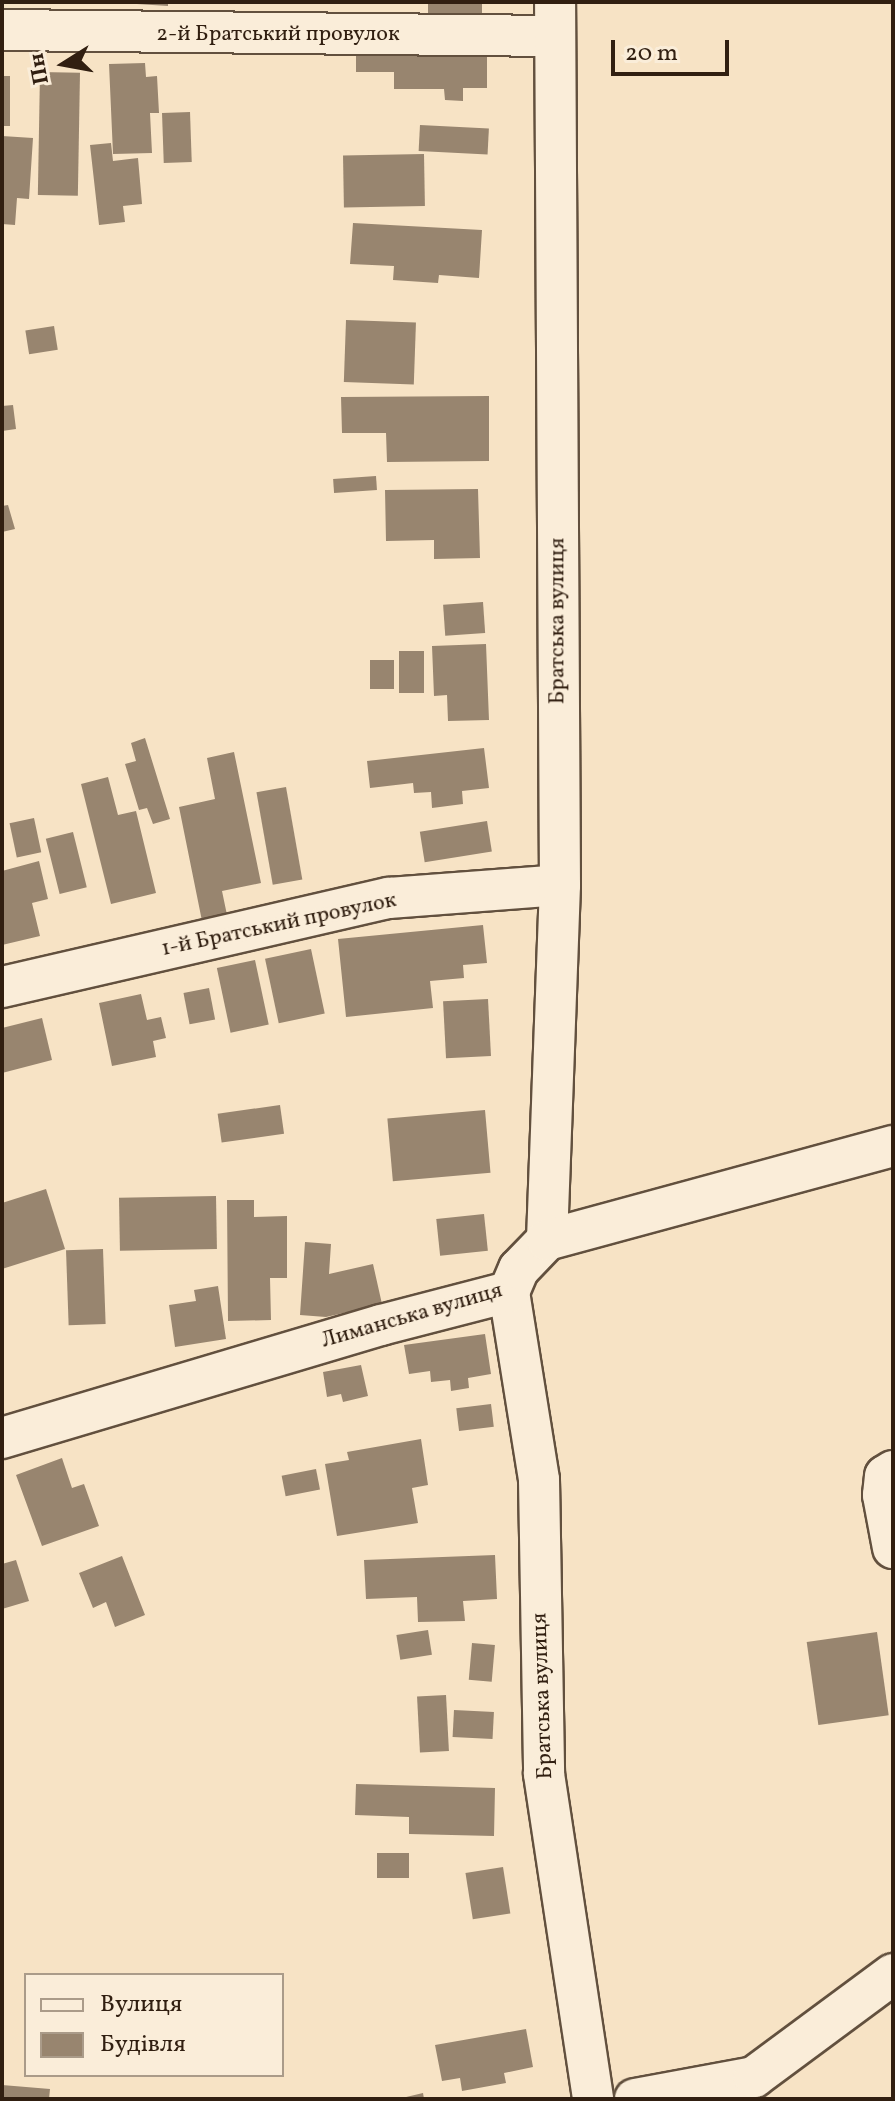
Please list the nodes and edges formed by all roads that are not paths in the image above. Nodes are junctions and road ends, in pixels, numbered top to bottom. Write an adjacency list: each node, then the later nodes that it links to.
1 (555, 19): 2 (street, 2-й Братський провулок); 3 (street, Братська вулиця)
2 (2, 30)
3 (560, 885): 4 (street, 1-й Братський провулок); 6 (street, Братська вулиця)
4 (2, 987)
5 (893, 1146): 6 (street)
6 (547, 1240): 7 (street, Лиманська вулиця)
7 (509, 1292): 8 (street, Лиманська вулиця); 12 (street, Братська вулиця)
8 (2, 1438)
9 (893, 1471): 10 (street)
10 (893, 1548)
11 (893, 1974): 13 (street)
12 (593, 2099)
13 (635, 2099)

